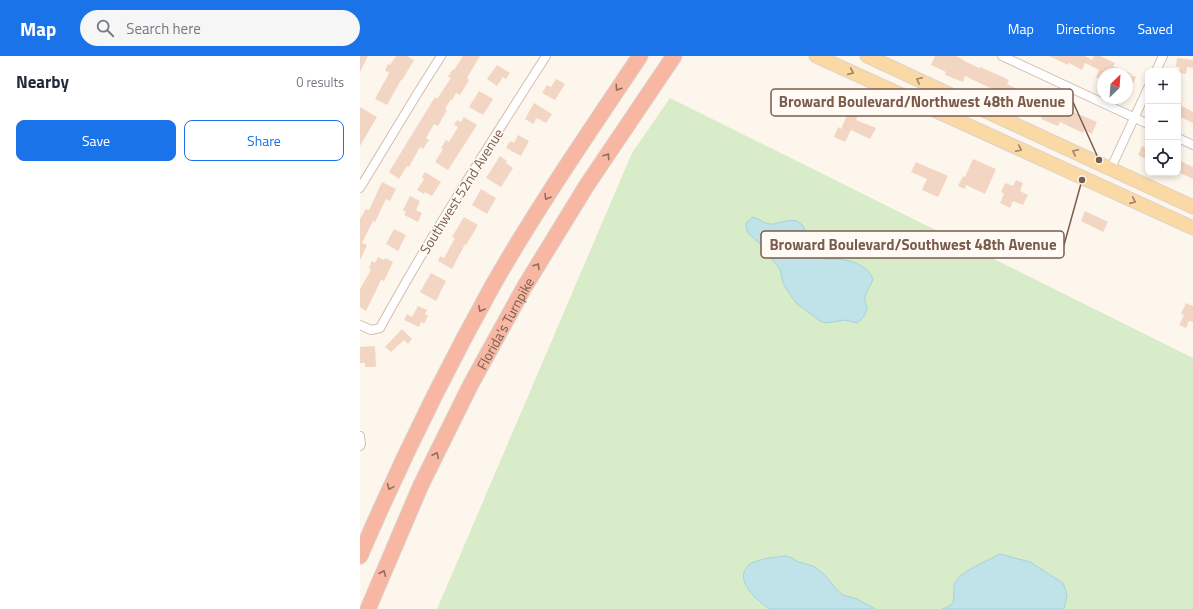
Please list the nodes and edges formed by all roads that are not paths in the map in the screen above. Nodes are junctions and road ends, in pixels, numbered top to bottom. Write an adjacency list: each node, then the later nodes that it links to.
1 (441, 56): 19 (street)
2 (546, 56): 22 (street, Southwest 52nd Avenue)
3 (640, 56): 25 (highway, Florida's Turnpike, one-way to 25)
4 (674, 56): 26 (highway, Florida's Turnpike, one-way to 4)
5 (816, 56): 16 (main road, one-way to 16)
6 (867, 56): 15 (main road, one-way to 6)
7 (1002, 56): 11 (street)
8 (1162, 56): 9 (street)
9 (1157, 68)
10 (1145, 94): 11 (street)
11 (1134, 118): 12 (street); 15 (street)
12 (1145, 123)
13 (1181, 139): 14 (street)
14 (1193, 145)
15 (1111, 168): 16 (main road); 17 (main road)
16 (1072, 173): 18 (main road)
17 (1137, 181): 18 (main road); 20 (main road)
18 (1103, 187): 21 (main road, one-way to 21)
19 (360, 188)
20 (1193, 207)
21 (1193, 228)
22 (360, 325)
23 (360, 436): 24 (street)
24 (360, 446)
25 (360, 556)
26 (368, 609)

